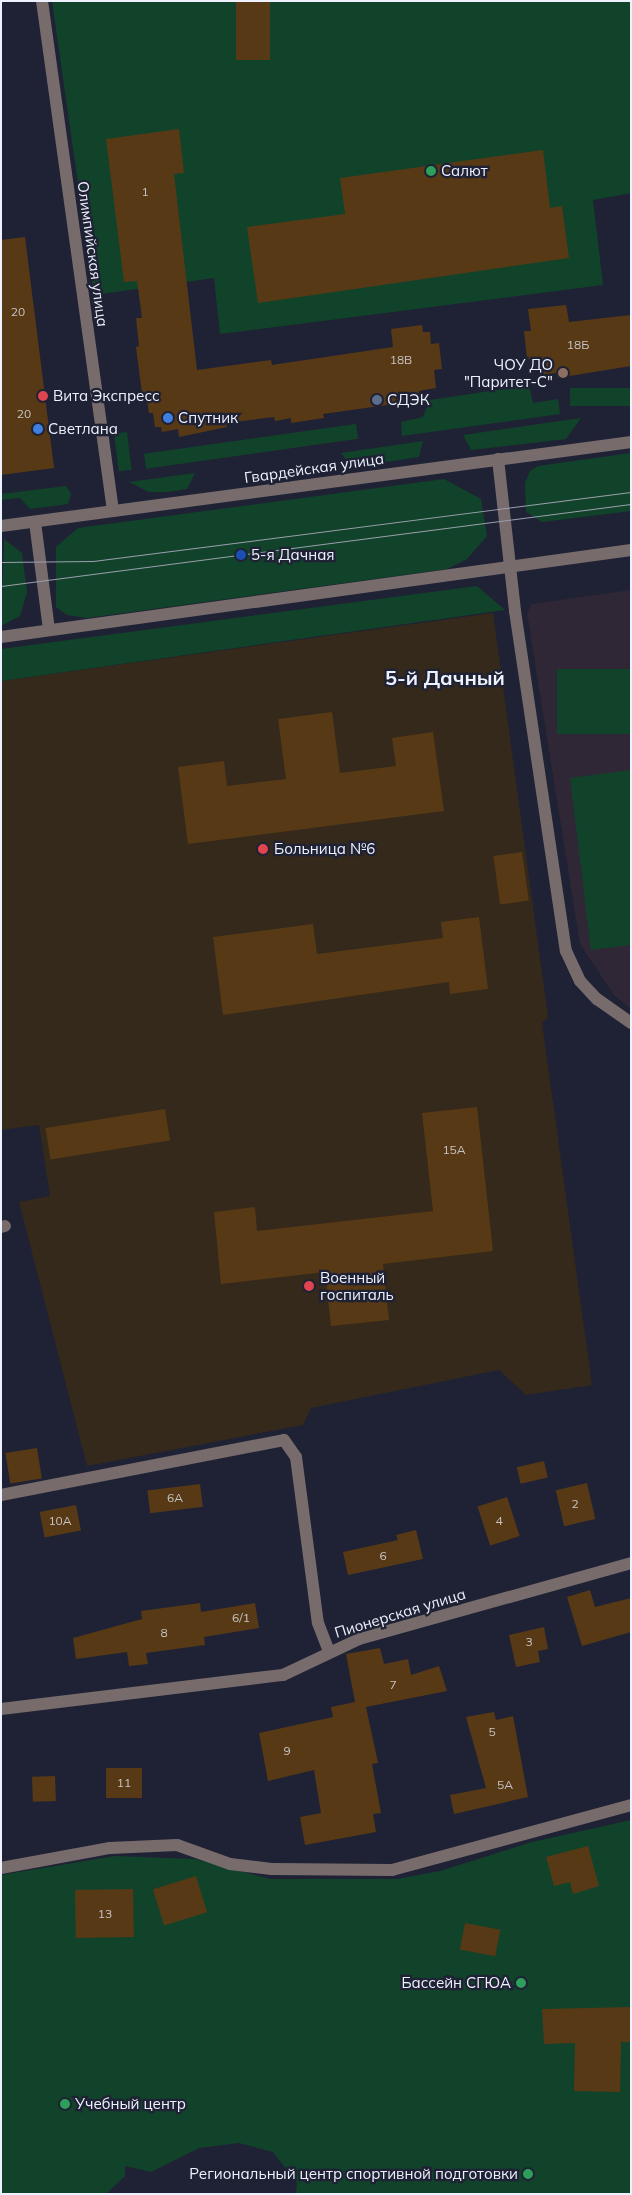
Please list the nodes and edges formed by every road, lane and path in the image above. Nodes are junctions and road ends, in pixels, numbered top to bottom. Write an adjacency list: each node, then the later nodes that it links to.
1 (42, 1): 4 (street, Олимпийская улица)
2 (631, 442): 3 (street, Гвардейская улица)
3 (498, 459): 4 (street, Гвардейская улица); 8 (street)
4 (113, 511): 5 (street, Гвардейская улица)
5 (35, 522): 6 (street, Гвардейская улица); 9 (street)
6 (1, 526)
7 (631, 550): 8 (street)
8 (512, 566): 9 (street); 11 (street)
9 (49, 630): 10 (street)
10 (1, 637)
11 (631, 1023)
12 (1, 1495): 14 (street)
13 (631, 1563): 14 (street, Пионерская улица)
14 (329, 1652): 15 (street, Пионерская улица)
15 (1, 1709)
16 (631, 1806): 17 (street)
17 (1, 1868)

